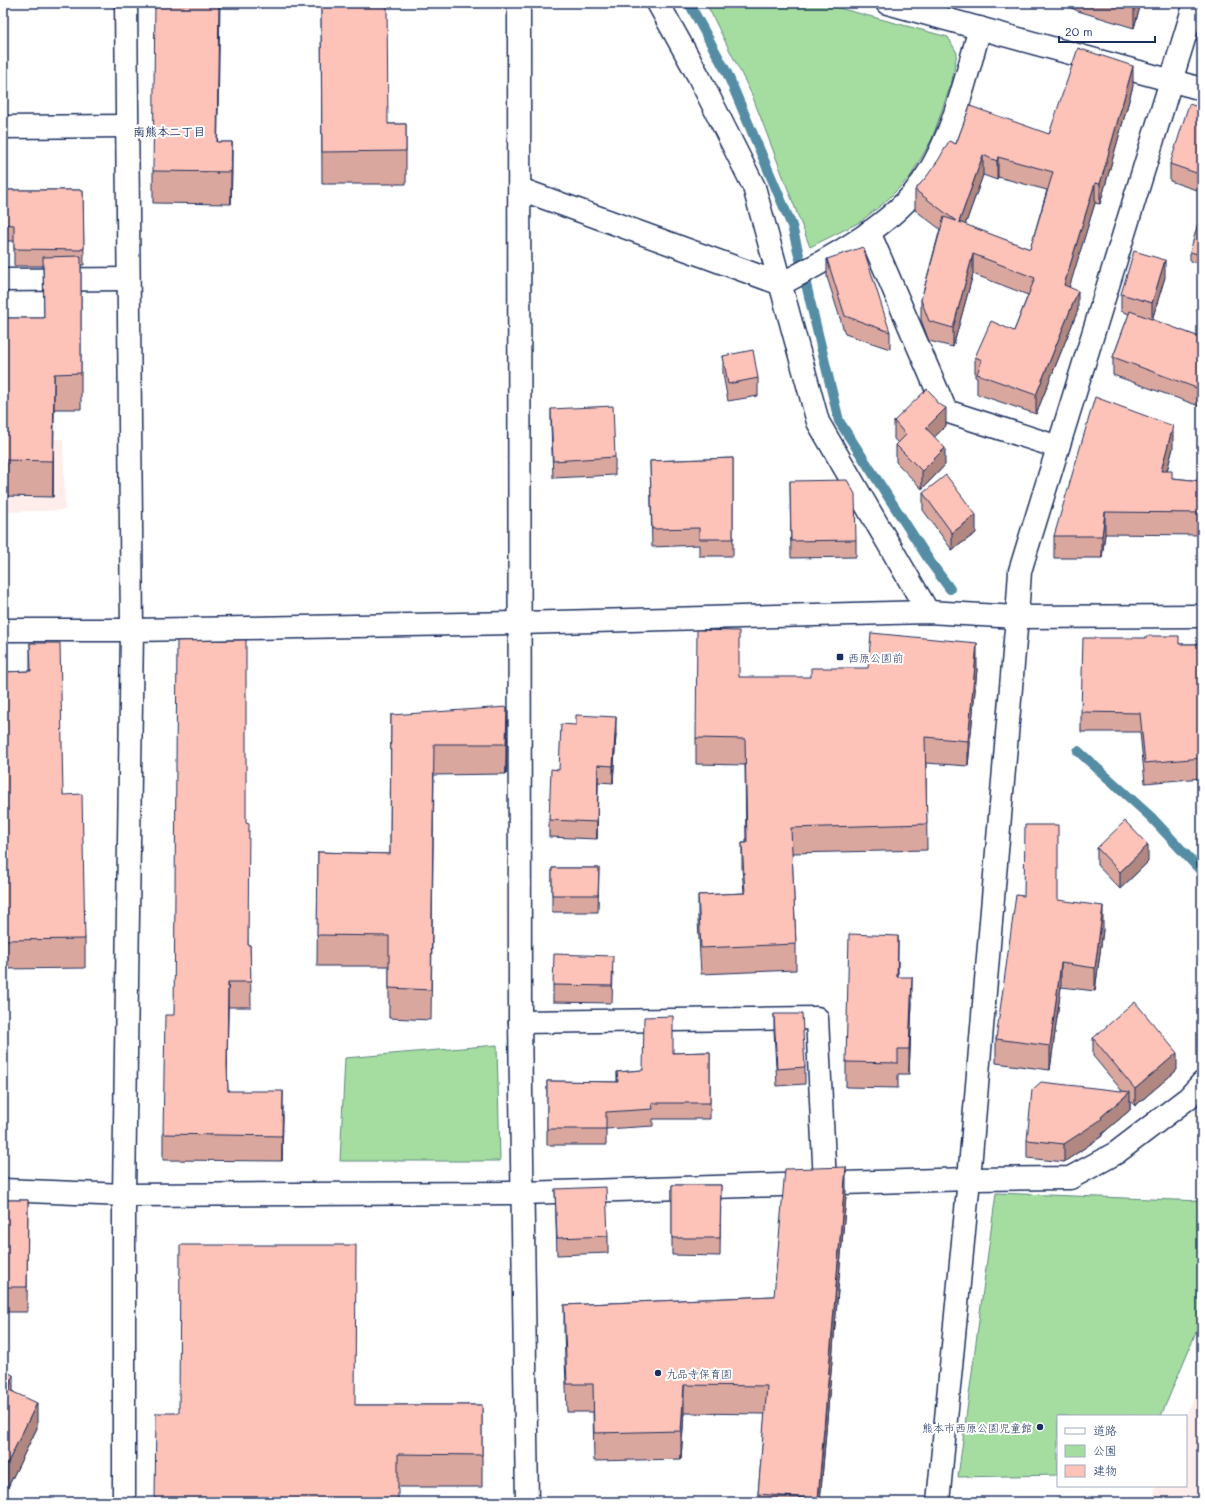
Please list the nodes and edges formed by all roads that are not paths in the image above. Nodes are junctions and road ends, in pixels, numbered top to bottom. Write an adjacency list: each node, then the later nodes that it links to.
1 (126, 3): 9 (street)
2 (519, 3): 11 (street)
3 (658, 3): 15 (street)
4 (887, 3): 6 (street)
5 (1195, 3): 7 (street)
6 (980, 28): 7 (street); 12 (street)
7 (1171, 80): 8 (street); 16 (street)
8 (1202, 89)
9 (127, 126): 10 (street); 13 (street)
10 (3, 127)
11 (520, 189): 15 (street); 20 (street)
12 (869, 232): 15 (street); 16 (street)
13 (128, 279): 14 (street); 22 (street)
14 (3, 280)
15 (781, 284): 17 (street)
16 (1058, 447): 19 (street)
17 (928, 612): 19 (street); 20 (street)
18 (1202, 616): 19 (street)
19 (1017, 617): 25 (street)
20 (520, 623): 22 (street); 23 (street)
21 (3, 630): 22 (street)
22 (132, 630): 29 (street)
23 (520, 1022): 26 (street); 28 (street)
24 (1202, 1083): 25 (street)
25 (969, 1179): 26 (street); 32 (street)
26 (825, 1183): 28 (street)
27 (3, 1190): 29 (street)
28 (523, 1193): 29 (street); 31 (street)
29 (124, 1195): 30 (street)
30 (124, 1502)
31 (527, 1502)
32 (938, 1502)

